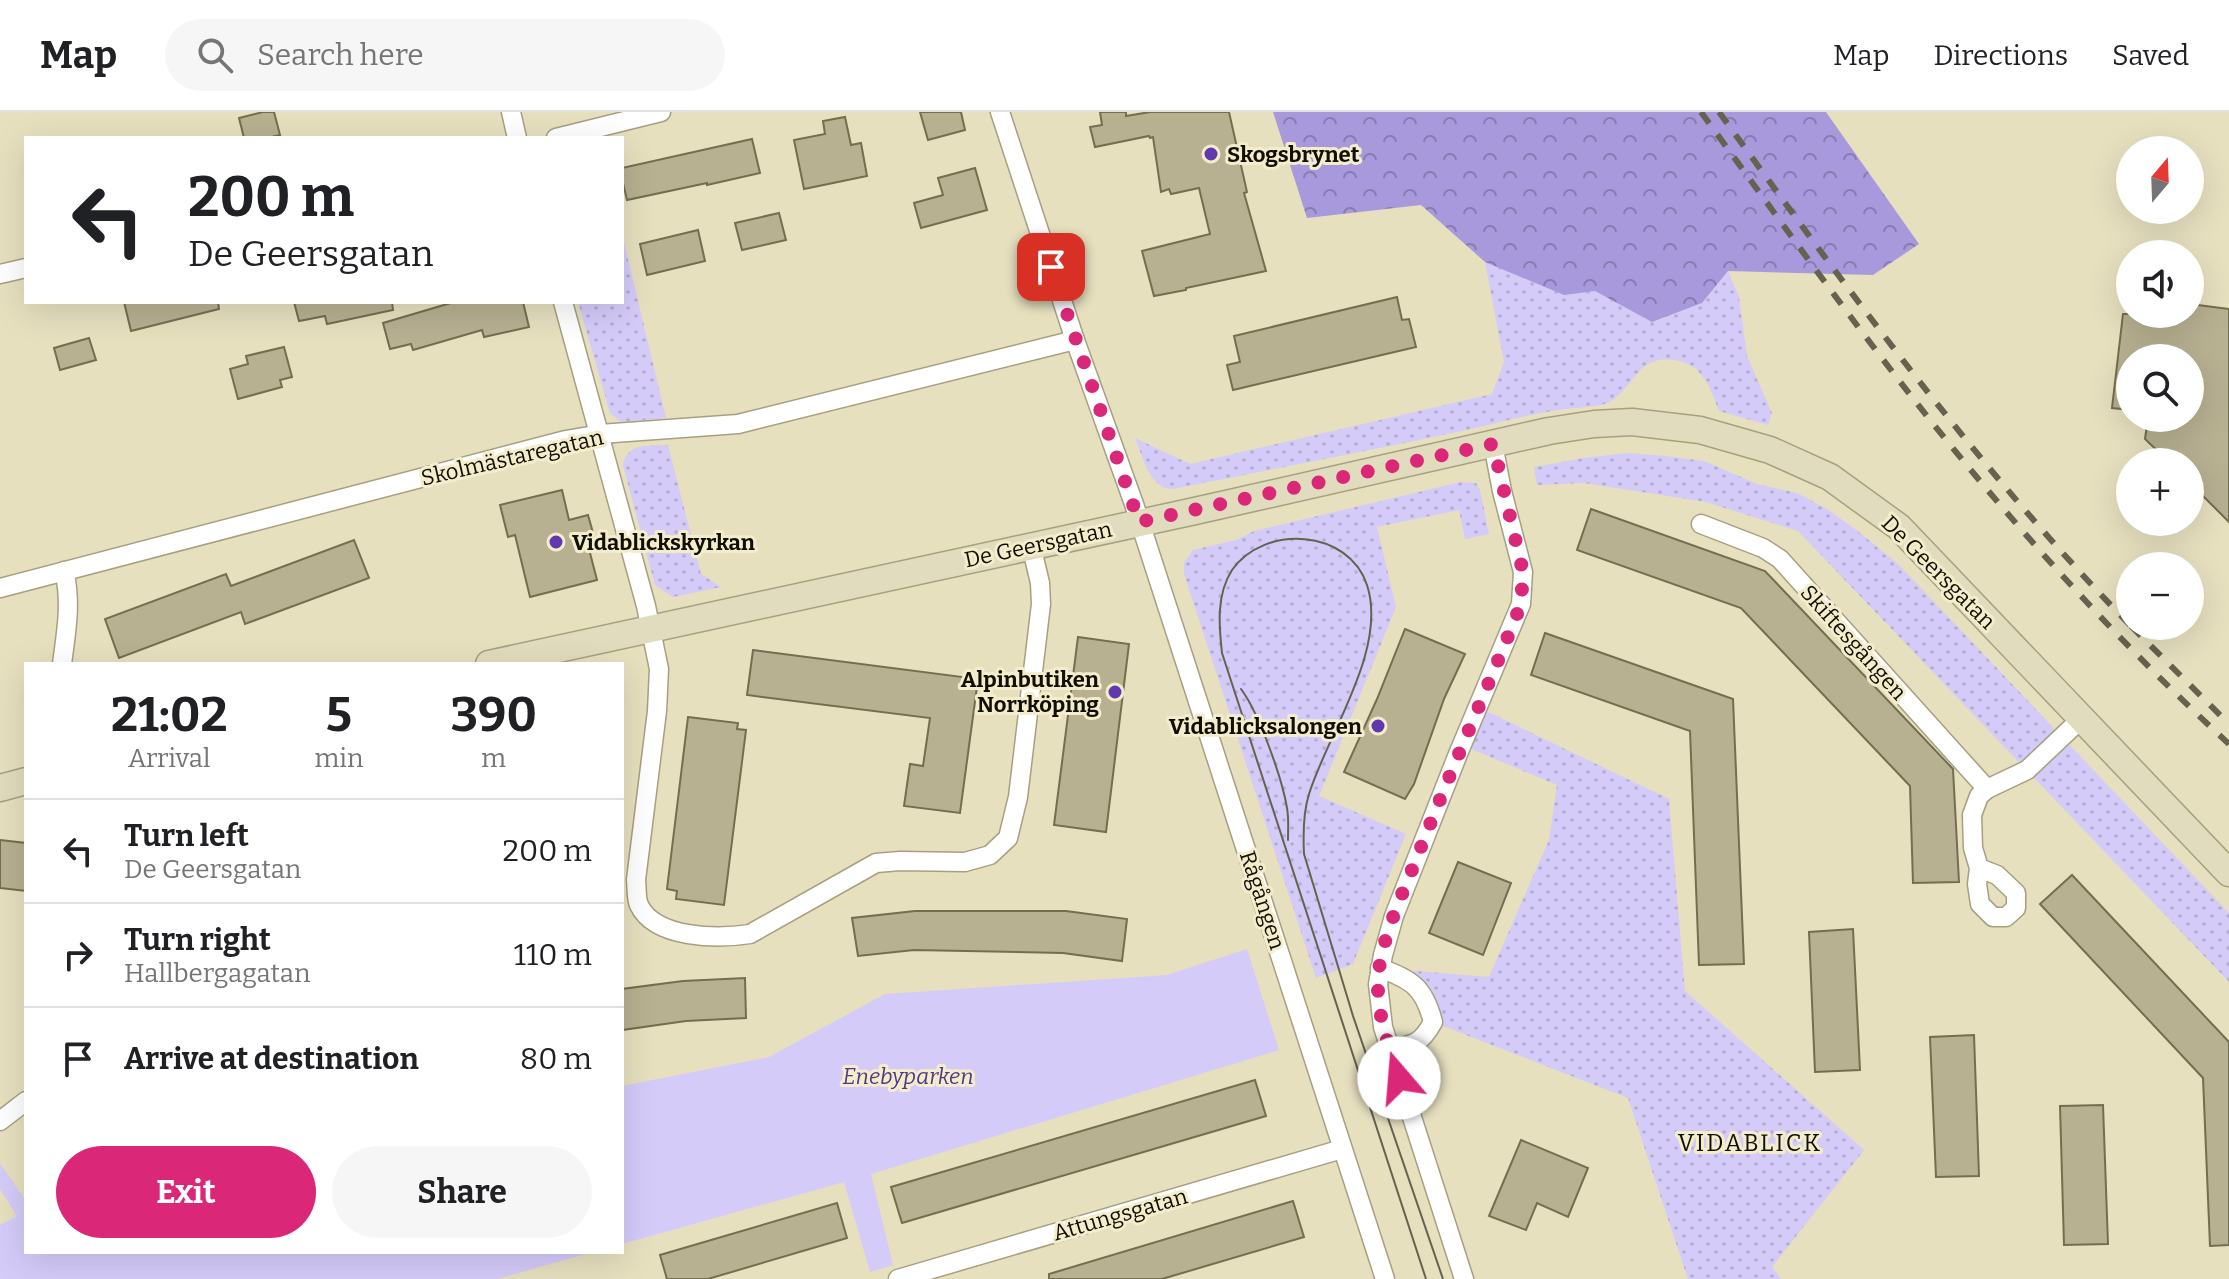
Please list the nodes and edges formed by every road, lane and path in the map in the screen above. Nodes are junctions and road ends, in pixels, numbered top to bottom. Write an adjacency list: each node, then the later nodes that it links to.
1 (511, 112): 4 (street)
2 (661, 112): 5 (street)
3 (1000, 112): 9 (street, Rågången)
4 (517, 136)
5 (564, 136)
6 (24, 268): 7 (street)
7 (0, 274)
8 (564, 304): 10 (street)
9 (1075, 340): 10 (street, Skolmästaregatan); 12 (street, Rågången)
10 (600, 434): 15 (street, Skolmästaregatan); 17 (street)
11 (1493, 444): 12 (main road, De Geersgatan); 20 (main road, De Geersgatan); 26 (street)
12 (1139, 522): 14 (main road, De Geersgatan); 30 (street, Rågången)
13 (1701, 524): 23 (street, Skiftesgången)
14 (1031, 545): 17 (main road, De Geersgatan); 17 (street)
15 (64, 571): 16 (street, Skolmästaregatan); 18 (street)
16 (0, 588)
17 (651, 628): 19 (main road, De Geersgatan)
18 (62, 662)
19 (498, 662)
20 (2082, 718): 23 (street); 25 (main road, De Geersgatan)
21 (24, 782): 22 (main road)
22 (0, 788)
23 (1987, 789): 24 (street)
24 (1979, 868)
25 (2229, 873)
26 (1380, 968): 27 (street); 27 (street)
27 (1390, 1049): 33 (street)
28 (24, 1103): 29 (street)
29 (0, 1121)
30 (1342, 1149): 31 (street, Attungsgatan); 32 (street, Rågången)
31 (898, 1279)
32 (1385, 1279)
33 (1464, 1279)

